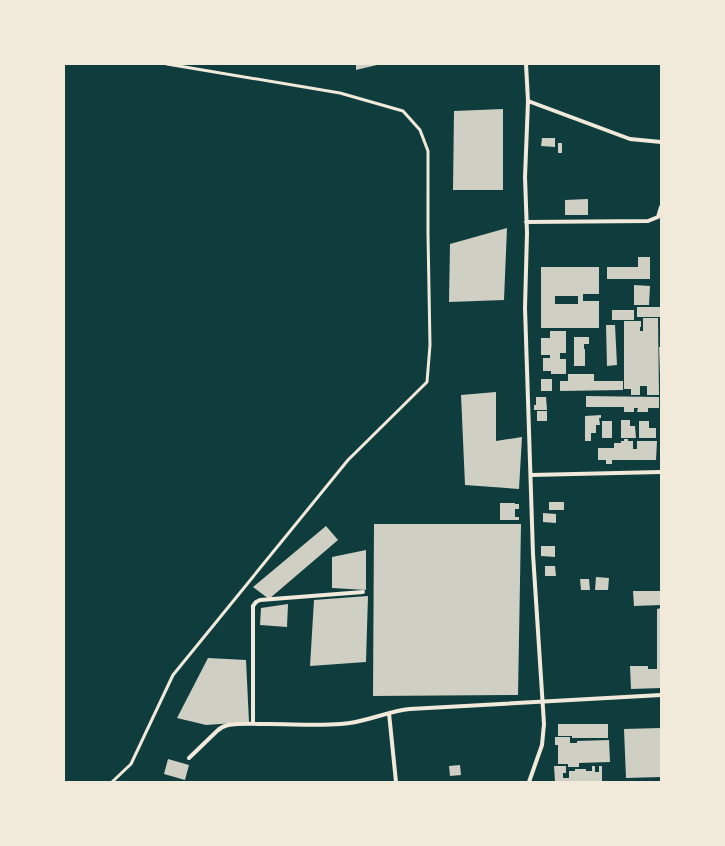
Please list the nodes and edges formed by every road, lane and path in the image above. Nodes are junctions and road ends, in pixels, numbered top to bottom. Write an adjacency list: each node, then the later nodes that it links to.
1 (167, 64): 16 (lane)
2 (526, 64): 3 (street)
3 (528, 101): 4 (street); 7 (street)
4 (661, 142)
5 (661, 207): 6 (street)
6 (660, 217): 7 (street)
7 (526, 222): 9 (street)
8 (661, 472): 9 (street)
9 (531, 475): 12 (street)
10 (363, 592): 14 (street)
11 (661, 695): 12 (street)
12 (543, 702): 13 (street); 18 (street)
13 (389, 713): 14 (street); 17 (street)
14 (253, 724): 15 (street)
15 (189, 758)
16 (112, 782)
17 (396, 782)
18 (530, 782)

